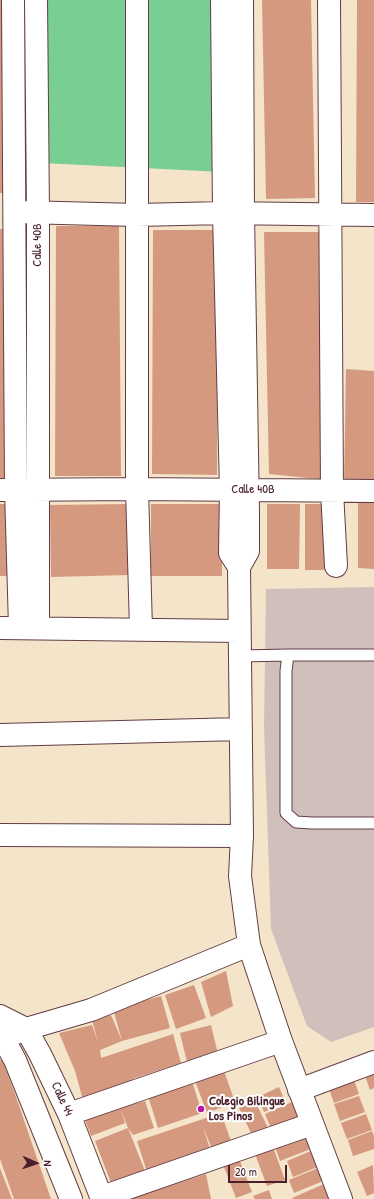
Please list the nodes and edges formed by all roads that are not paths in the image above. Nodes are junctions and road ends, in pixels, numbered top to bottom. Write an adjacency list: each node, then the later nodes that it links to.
1 (13, 0): 7 (street, Calle 40B)
2 (36, 0): 8 (street, Calle 40B)
3 (137, 0): 11 (street)
4 (222, 0): 9 (street)
5 (242, 0): 9 (street)
6 (329, 0): 10 (street)
7 (7, 212): 8 (street); 14 (street, Calle 40B)
8 (38, 212): 11 (street); 14 (street, Calle 40B)
9 (234, 213): 10 (street); 11 (street); 15 (street)
10 (331, 214): 12 (street); 16 (street)
11 (137, 215): 13 (street)
12 (374, 215)
13 (138, 489): 14 (street, Calle 40B); 15 (street, Calle 40B); 20 (street)
14 (18, 490): 19 (street, Calle 40B)
15 (239, 490): 16 (street, Calle 40B); 21 (street)
16 (332, 491): 17 (street, Calle 40B); 18 (street)
17 (374, 491)
18 (336, 566)
19 (19, 628): 20 (street)
20 (141, 629): 21 (street)
21 (239, 631): 24 (street)
22 (288, 655): 23 (lane); 24 (lane); 27 (lane)
23 (374, 655)
24 (240, 656): 25 (street)
25 (241, 729): 26 (street); 29 (street)
26 (0, 736)
27 (374, 823)
28 (0, 835): 29 (street)
29 (242, 836): 30 (street)
30 (249, 945): 32 (street); 34 (street)
31 (0, 1016): 32 (street); 33 (street)
32 (26, 1029): 33 (street); 37 (street, Calle 44)
33 (3, 1038): 40 (street)
34 (281, 1041): 36 (street); 37 (street)
35 (374, 1062): 36 (street)
36 (299, 1090): 38 (street)
37 (69, 1114): 39 (street, Calle 44)
38 (312, 1124): 39 (street); 41 (street)
39 (102, 1198)
40 (71, 1199)
41 (341, 1199)

